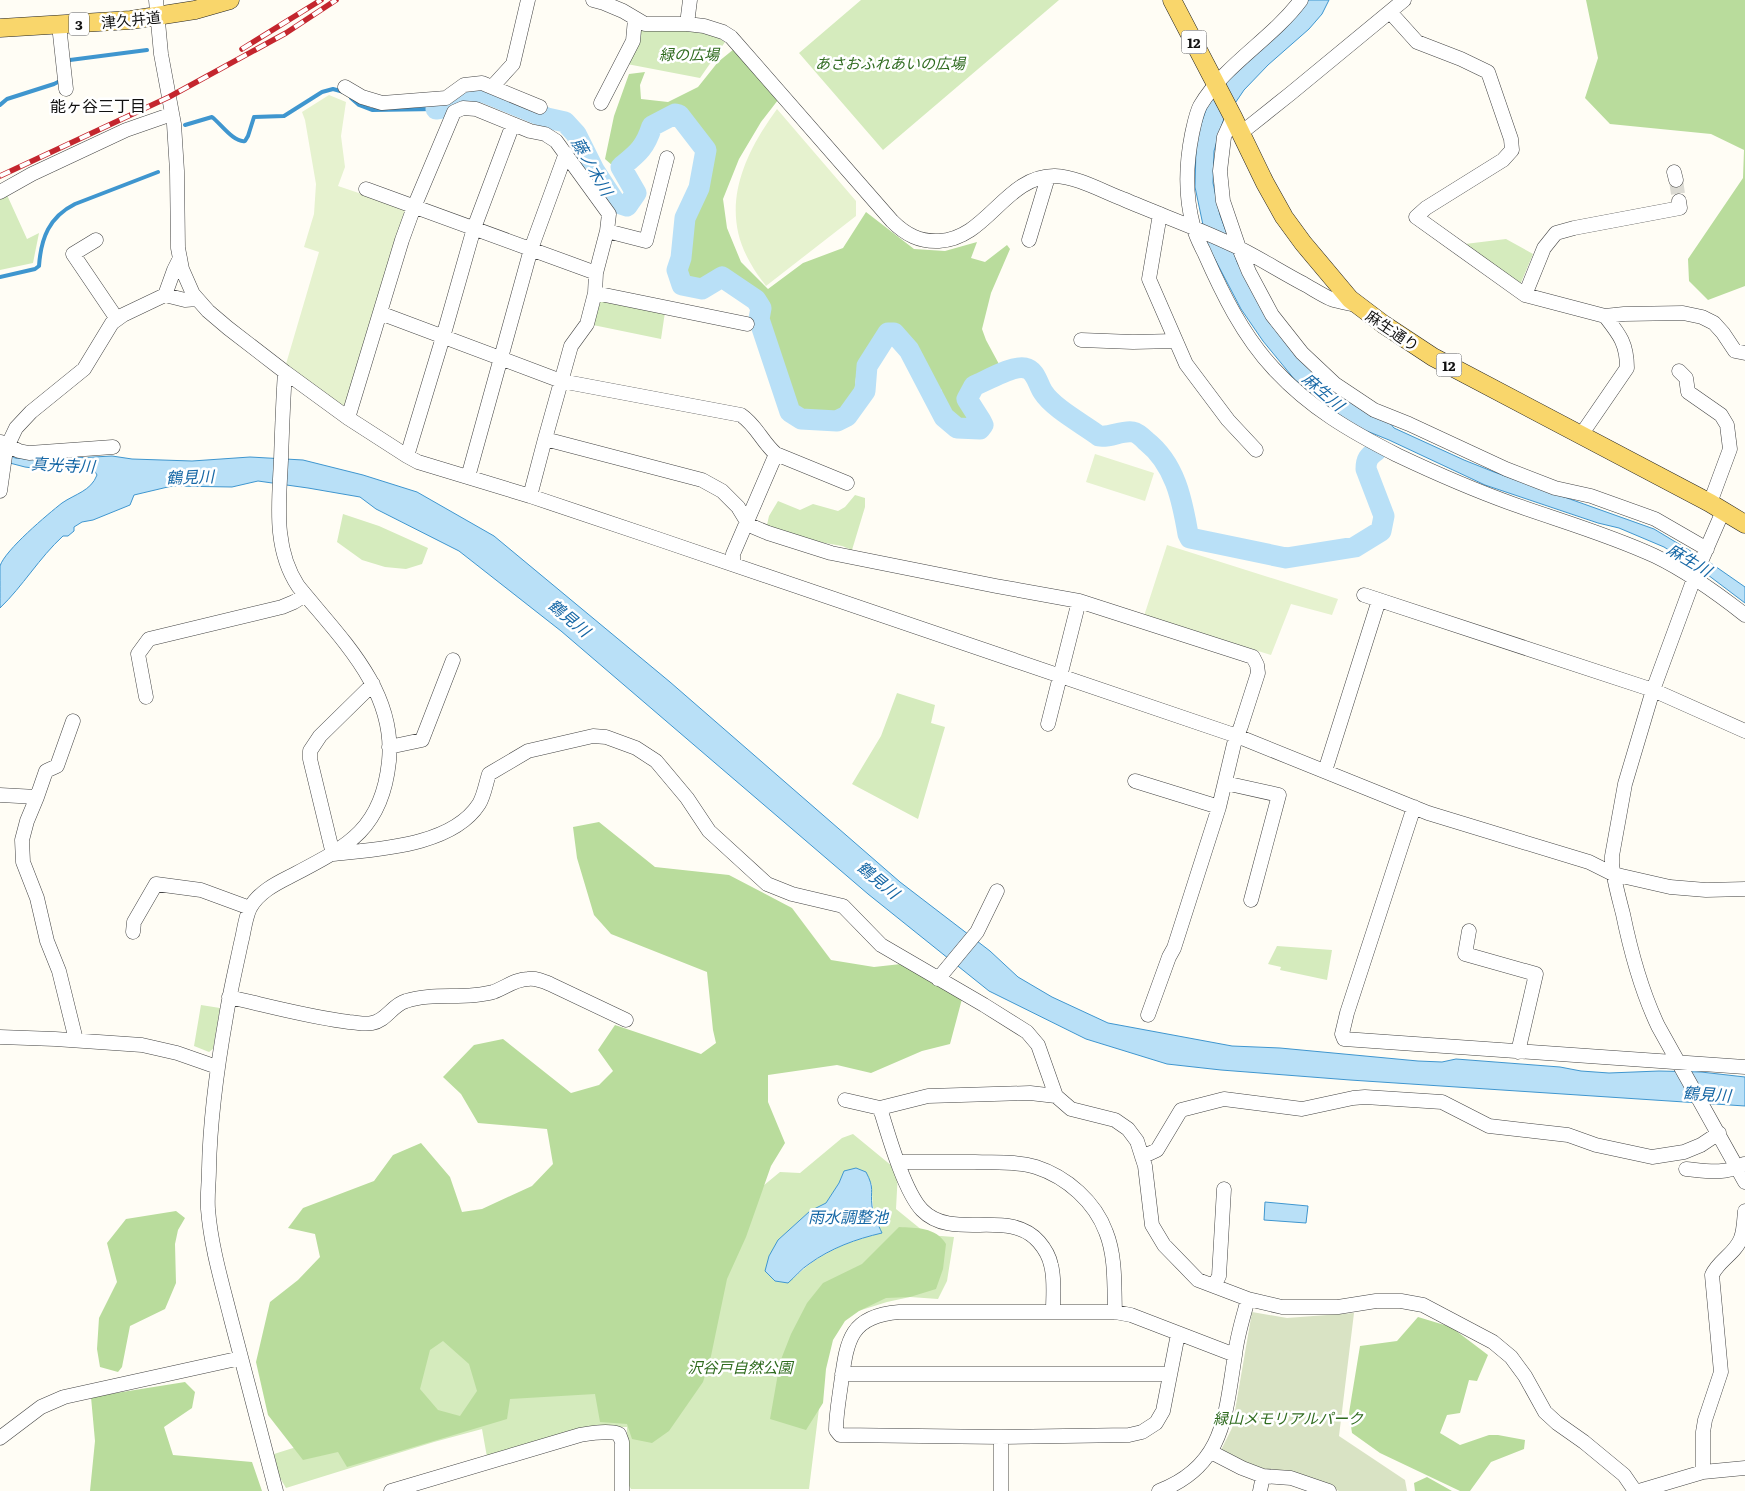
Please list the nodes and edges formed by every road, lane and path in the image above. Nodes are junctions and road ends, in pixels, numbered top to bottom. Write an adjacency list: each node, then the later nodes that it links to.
1 (230, 0): 8 (main road, 津久井道 / 3)
2 (528, 0): 17 (street)
3 (593, 0): 10 (street)
4 (690, 0): 11 (street)
5 (1172, 0): 14 (main road, 麻生通り / 12)
6 (1301, 0): 14 (street)
7 (1404, 0): 9 (street)
8 (157, 8): 12 (main road, 津久井道 / 3); 21 (street)
9 (1390, 12): 23 (street); 43 (street)
10 (635, 19): 11 (street); 18 (street)
11 (687, 24): 26 (street)
12 (59, 25): 13 (main road, 津久井道 / 3); 16 (street)
13 (0, 28)
14 (1216, 85): 23 (main road, 麻生通り / 12); 33 (street)
15 (345, 87): 19 (street)
16 (66, 88)
17 (492, 88): 19 (street); 20 (street)
18 (601, 103)
19 (452, 104): 22 (street); 30 (street)
20 (540, 106)
21 (172, 114): 28 (street); 39 (street)
22 (513, 124): 24 (street); 32 (street)
23 (1237, 126): 37 (street); 45 (main road, 麻生通り / 12)
24 (566, 153): 34 (street); 38 (street)
25 (668, 158): 34 (street)
26 (1048, 177): 31 (street); 36 (street)
27 (366, 189): 30 (street)
28 (0, 192)
29 (1679, 201): 43 (street)
30 (414, 207): 32 (street); 46 (street)
31 (1160, 214): 33 (street); 52 (street)
32 (474, 228): 38 (street); 50 (street)
33 (1198, 230): 37 (street); 76 (street)
34 (607, 232): 40 (street)
35 (96, 240): 48 (street)
36 (1029, 240)
37 (1236, 247): 45 (street); 74 (street)
38 (531, 249): 40 (street); 54 (street)
39 (180, 258): 42 (street); 44 (street)
40 (596, 273): 41 (street)
41 (595, 293): 49 (street); 57 (street)
42 (165, 295): 44 (street); 48 (street)
43 (1525, 295): 47 (street)
44 (197, 299): 56 (street)
45 (1356, 305): 59 (main road, 麻生通り / 12)
46 (380, 313): 50 (street); 58 (street)
47 (1605, 316): 53 (street); 59 (street)
48 (116, 320): 61 (street)
49 (747, 324)
50 (443, 337): 54 (street); 65 (street)
51 (1081, 340): 52 (street)
52 (1175, 341): 63 (street)
53 (1745, 353)
54 (500, 358): 57 (street); 67 (street)
55 (1679, 371): 71 (street)
56 (285, 372): 58 (street); 78 (street)
57 (561, 381): 60 (street); 64 (street)
58 (348, 418): 65 (street)
59 (1580, 435): 71 (main road, 麻生通り / 12)
60 (545, 439): 70 (street); 72 (street)
61 (4, 445): 62 (street); 66 (street)
62 (113, 447)
63 (1256, 450)
64 (776, 454): 68 (street); 72 (street)
65 (407, 456): 67 (street)
66 (2, 469): 69 (street)
67 (468, 477): 70 (street)
68 (847, 483)
69 (0, 491)
70 (530, 496): 75 (street)
71 (1717, 507): 73 (main road, 麻生通り / 12); 74 (street)
72 (747, 519): 75 (street); 80 (street)
73 (1745, 524)
74 (1706, 551): 76 (street)
75 (734, 564): 83 (street)
76 (1696, 576): 81 (street); 85 (street)
77 (1364, 594): 79 (street)
78 (305, 595): 84 (street); 86 (street)
79 (1379, 600): 85 (street); 92 (street)
80 (1079, 601): 83 (street); 90 (street)
81 (1745, 615)
82 (453, 660): 91 (street)
83 (1060, 676): 88 (street); 90 (street)
84 (373, 684): 91 (street); 99 (street)
85 (1653, 690): 89 (street); 100 (street)
86 (146, 697)
87 (73, 721): 96 (street)
88 (1048, 724)
89 (1745, 731)
90 (1237, 736): 92 (street); 94 (street)
91 (389, 747): 99 (street)
92 (1325, 771): 98 (street)
93 (1135, 781): 97 (street)
94 (1225, 783): 97 (street); 103 (street)
95 (0, 795): 96 (street)
96 (37, 797): 112 (street)
97 (1219, 807): 109 (street)
98 (1414, 807): 100 (street); 113 (street)
99 (333, 854): 104 (street); 107 (street)
100 (1613, 874): 101 (street); 114 (street)
101 (1745, 889)
102 (997, 891): 107 (street)
103 (1250, 900)
104 (250, 908): 106 (street); 108 (street)
105 (1469, 931): 113 (street)
106 (133, 932)
107 (938, 979): 117 (street)
108 (229, 997): 110 (street); 115 (street)
109 (1148, 1015)
110 (626, 1020)
111 (0, 1037): 112 (street)
112 (76, 1040): 115 (street)
113 (1518, 1052): 114 (street)
114 (1680, 1064): 116 (street); 120 (street)
115 (217, 1067): 134 (street)
116 (1745, 1067)
117 (1056, 1096): 119 (street); 121 (street)
118 (845, 1100): 119 (street)
119 (880, 1108): 122 (street)
120 (1719, 1134): 121 (street); 123 (street)
121 (1142, 1157): 128 (street)
122 (898, 1162): 130 (street); 131 (street)
123 (1741, 1166): 124 (street); 125 (street)
124 (1686, 1169)
125 (1745, 1182)
126 (1224, 1189): 128 (street)
127 (1745, 1211): 141 (street)
128 (1214, 1286): 129 (street)
129 (1248, 1299): 133 (street); 150 (street)
130 (1053, 1311): 131 (street); 135 (street)
131 (1115, 1312): 132 (street)
132 (1178, 1334): 133 (street); 136 (street)
133 (1234, 1355): 139 (street)
134 (241, 1358): 138 (street); 143 (street)
135 (842, 1374): 136 (street); 137 (street)
136 (1170, 1374): 137 (street)
137 (1001, 1437): 146 (street)
138 (0, 1438)
139 (1211, 1452): 142 (street); 147 (street)
140 (1745, 1468): 141 (street)
141 (1703, 1472): 150 (street)
142 (1262, 1476): 148 (street); 149 (street)
143 (276, 1491)
144 (391, 1491): 145 (street)
145 (622, 1491)
146 (1001, 1491)
147 (1160, 1491)
148 (1260, 1491)
149 (1329, 1491)
150 (1637, 1491)

